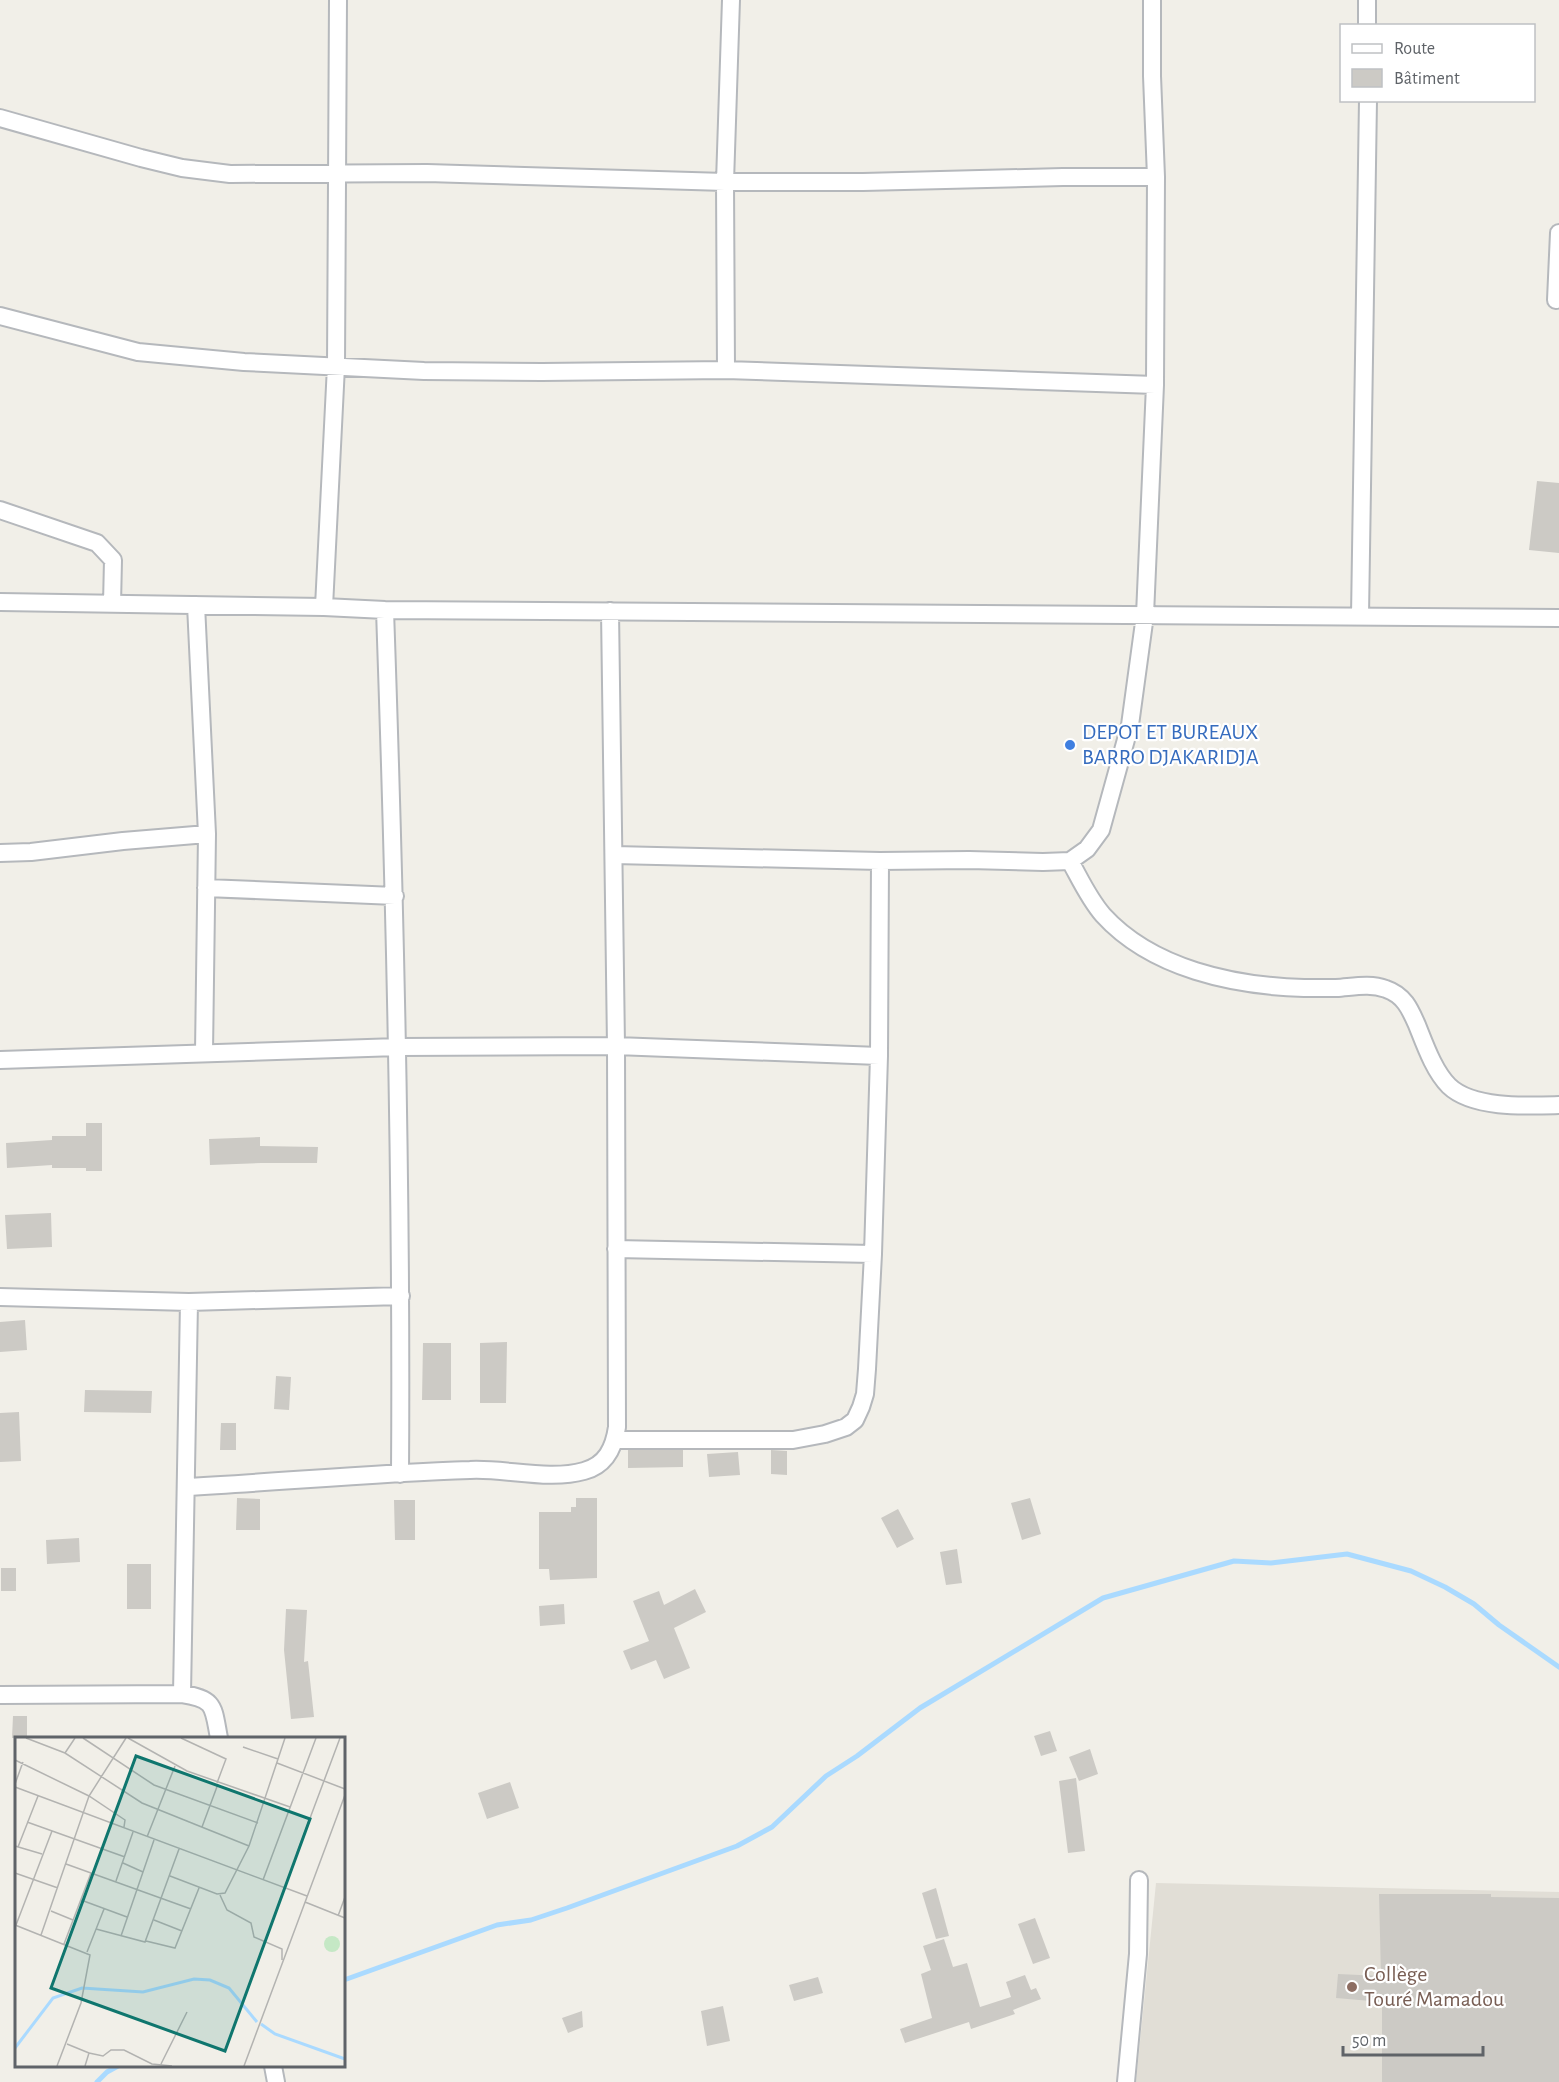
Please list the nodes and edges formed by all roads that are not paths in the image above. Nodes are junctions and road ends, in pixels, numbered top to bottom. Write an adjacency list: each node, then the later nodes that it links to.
1 (338, 0): 8 (street)
2 (731, 0): 10 (street)
3 (1152, 0): 9 (street)
4 (1367, 0): 5 (street)
5 (1367, 24)
6 (1368, 102): 25 (street)
7 (0, 118): 8 (street)
8 (338, 174): 10 (street); 14 (street)
9 (1156, 177): 10 (street); 16 (street)
10 (725, 182): 15 (street)
11 (1559, 232): 12 (street)
12 (1556, 300)
13 (0, 316): 14 (street)
14 (336, 366): 15 (street); 21 (street)
15 (726, 370): 16 (street)
16 (1155, 385): 24 (street)
17 (0, 510): 19 (street)
18 (0, 602): 19 (street)
19 (112, 604): 20 (street)
20 (196, 605): 21 (street); 27 (street)
21 (324, 607): 22 (street)
22 (385, 610): 23 (street); 33 (street)
23 (609, 611): 24 (street); 29 (street)
24 (1145, 615): 25 (street); 31 (street)
25 (1360, 616): 26 (street)
26 (1559, 618)
27 (207, 834): 28 (street); 32 (street)
28 (0, 853)
29 (614, 855): 30 (street); 35 (street)
30 (880, 861): 31 (street); 37 (street)
31 (1070, 861): 39 (street)
32 (206, 888): 33 (street); 36 (street)
33 (395, 896): 34 (street)
34 (398, 1047): 35 (street); 36 (street); 42 (street)
35 (616, 1047): 37 (street); 40 (street)
36 (204, 1052): 38 (street)
37 (879, 1056): 41 (street)
38 (0, 1060)
39 (1559, 1105)
40 (616, 1249): 41 (street); 45 (street)
41 (873, 1254): 45 (street)
42 (401, 1296): 44 (street); 46 (street)
43 (0, 1297): 44 (street)
44 (189, 1302): 47 (street)
45 (615, 1440): 46 (street)
46 (400, 1474): 47 (street)
47 (186, 1487): 49 (street)
48 (0, 1695): 49 (street)
49 (182, 1695): 50 (street)
50 (219, 1737)
51 (1139, 1880): 54 (street)
52 (273, 2067): 53 (street)
53 (276, 2082)
54 (1126, 2082)

